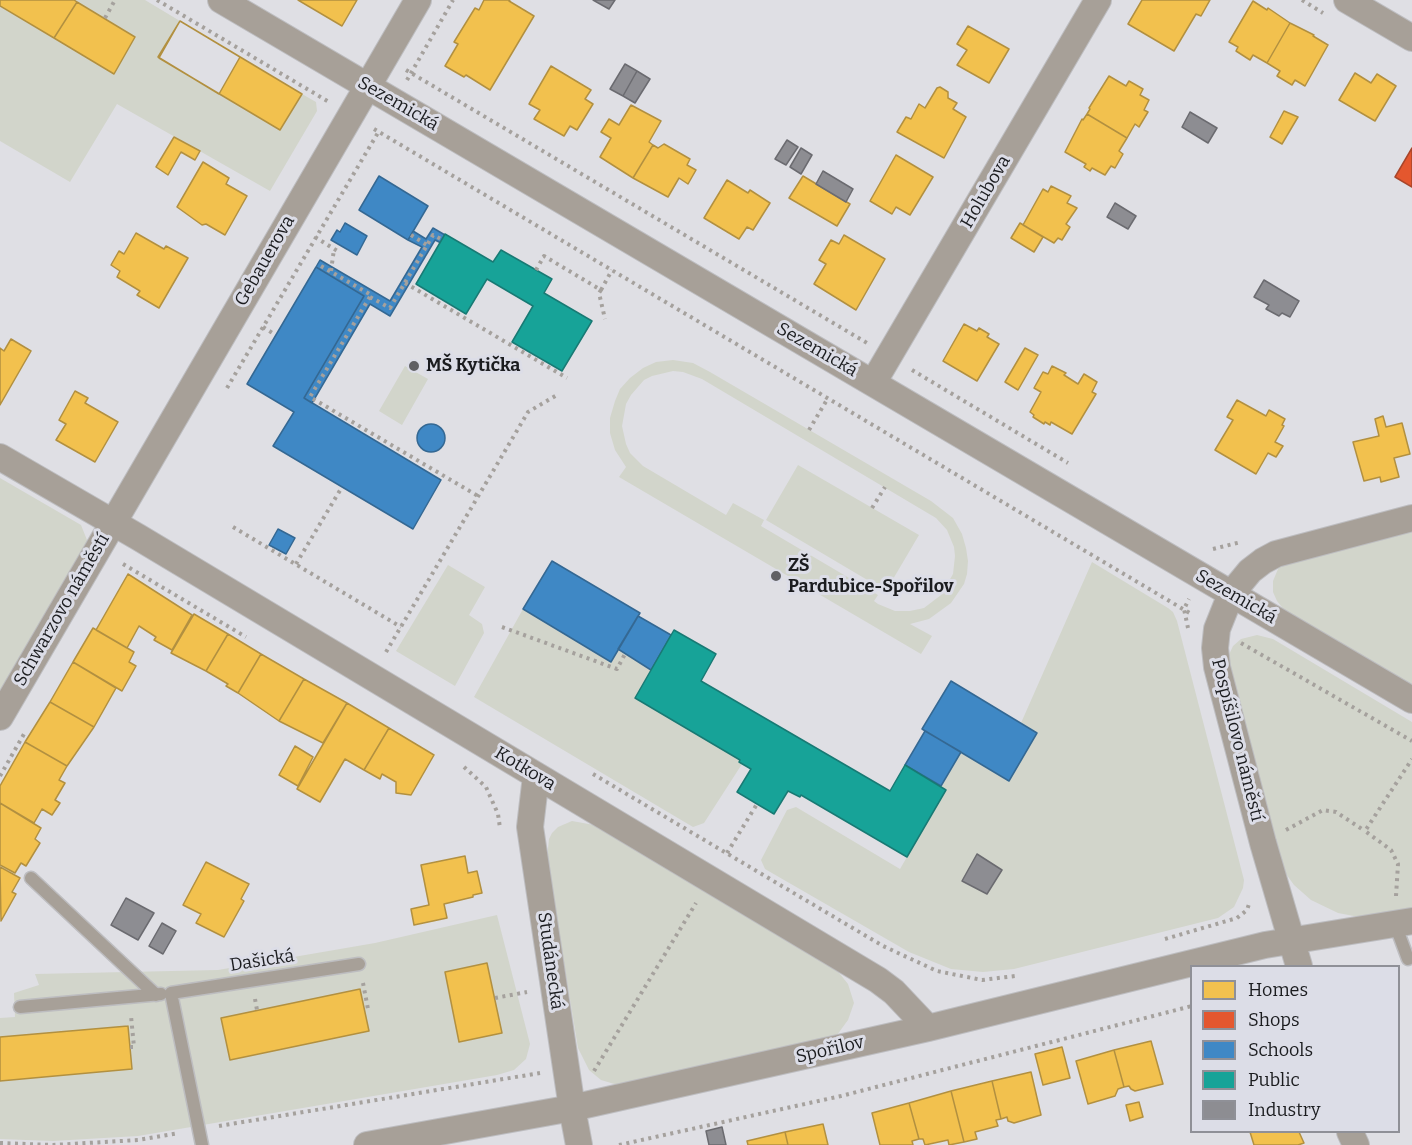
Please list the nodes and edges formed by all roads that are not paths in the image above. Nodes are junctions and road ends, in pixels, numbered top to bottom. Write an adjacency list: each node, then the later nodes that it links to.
1 (221, 0): 6 (street, Sezemická)
2 (418, 0): 6 (street, Gebauerova)
3 (1098, 0): 7 (street, Holubova)
4 (1347, 0): 5 (street)
5 (1412, 38)
6 (368, 86): 7 (street, Sezemická); 10 (street, Gebauerova)
7 (873, 383): 11 (street, Sezemická)
8 (0, 457): 10 (street, Schwarzovo náměstí)
9 (1412, 518): 11 (street, Pospíšilovo náměstí)
10 (113, 523): 13 (street, Schwarzovo náměstí); 14 (street, Kotkova)
11 (1231, 594): 12 (street, Sezemická); 17 (street, Pospíšilovo náměstí)
12 (1412, 700)
13 (0, 717)
14 (536, 776): 24 (street, Kotkova); 25 (street, Studánecká)
15 (32, 878): 22 (lane)
16 (1403, 922): 17 (street, Spořilov); 18 (lane)
17 (1291, 941): 20 (street, Pospíšilovo náměstí); 24 (street, Spořilov)
18 (1408, 959)
19 (359, 964): 21 (lane, Dašická)
20 (1299, 965)
21 (171, 993): 22 (lane, Dašická); 27 (lane)
22 (156, 995): 23 (lane, Dašická)
23 (20, 1007)
24 (928, 1028): 25 (street, Spořilov)
25 (572, 1108): 26 (street, Spořilov); 29 (street, Studánecká)
26 (428, 1139): 28 (street, Spořilov)
27 (202, 1145)
28 (367, 1145)
29 (579, 1145)

